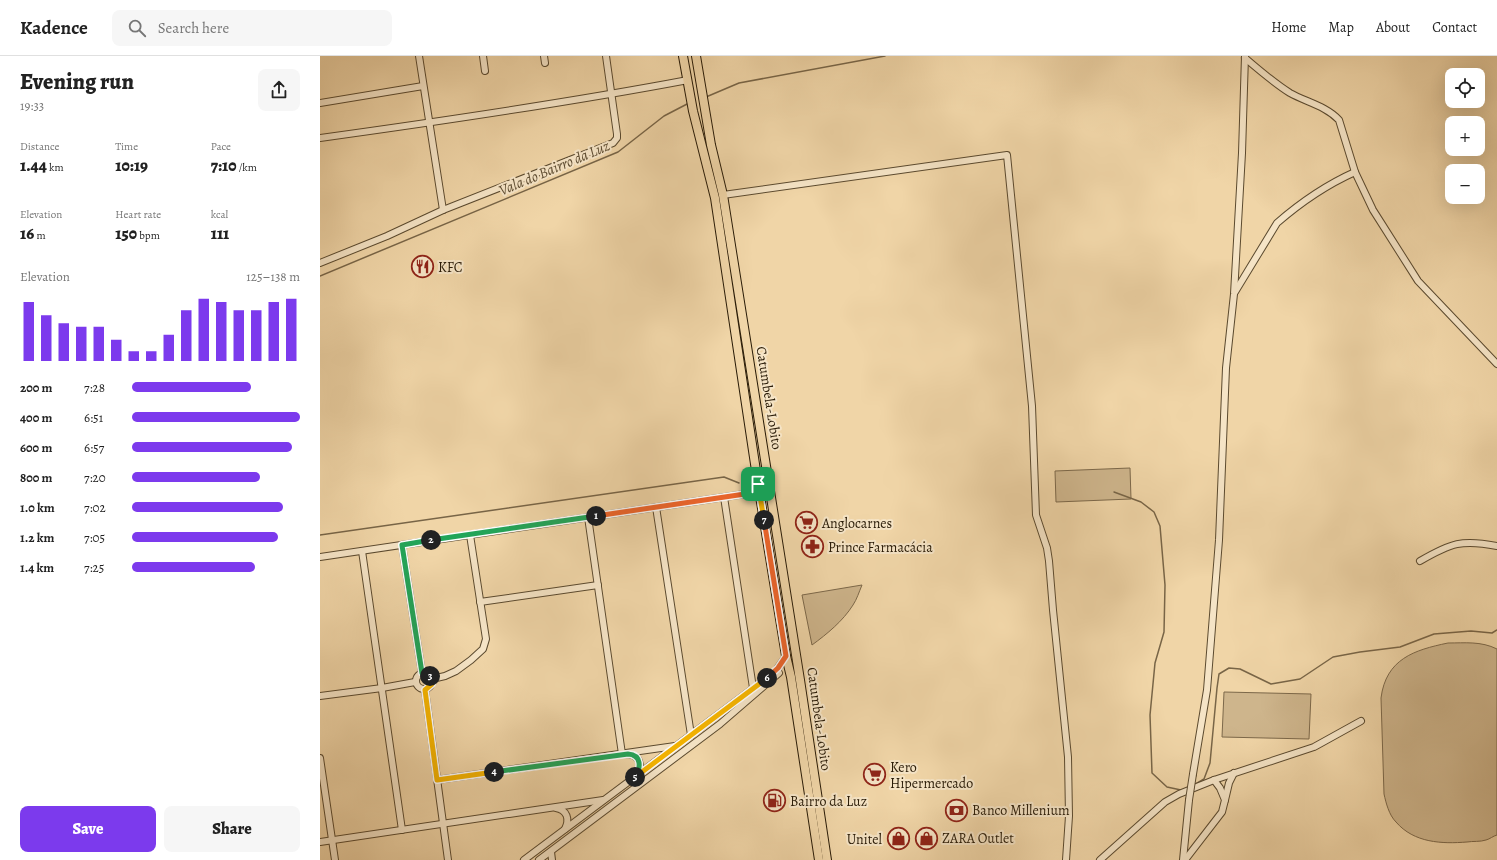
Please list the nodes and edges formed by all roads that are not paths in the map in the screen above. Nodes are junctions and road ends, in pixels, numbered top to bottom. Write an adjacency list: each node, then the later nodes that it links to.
1 (419, 56): 9 (street)
2 (483, 56): 7 (street)
3 (606, 56): 10 (street)
4 (683, 56): 8 (main road, Catumbela-Lobito)
5 (696, 56): 15 (main road, Catumbela-Lobito)
6 (1245, 57): 14 (street); 18 (street)
7 (485, 71)
8 (688, 80): 10 (street); 20 (main road, Catumbela-Lobito)
9 (423, 86): 11 (street); 12 (street)
10 (612, 94): 12 (street); 16 (street)
11 (320, 103)
12 (429, 123): 13 (street); 16 (street)
13 (320, 138)
14 (1355, 172): 18 (street); 19 (street)
15 (723, 195): 69 (main road, Catumbela-Lobito); 70 (street)
16 (444, 210): 17 (street)
17 (320, 261)
18 (1234, 294): 72 (street, bridge)
19 (1497, 364)
20 (758, 484): 21 (street); 23 (main road, Catumbela-Lobito)
21 (745, 494): 22 (street); 23 (street)
22 (724, 497): 24 (street); 42 (street)
23 (760, 497): 34 (main road, Catumbela-Lobito)
24 (656, 507): 25 (street); 46 (street)
25 (588, 517): 26 (street); 32 (street)
26 (470, 534): 27 (street); 33 (street)
27 (402, 545): 29 (street); 35 (street)
28 (1497, 546): 31 (street)
29 (362, 551): 30 (street); 41 (street)
30 (320, 557)
31 (1420, 561)
32 (598, 585): 33 (street); 48 (street)
33 (480, 602): 39 (street)
34 (786, 656): 36 (street); 38 (main road, Catumbela-Lobito)
35 (422, 673): 39 (street); 40 (street)
36 (771, 674): 37 (street); 42 (street)
37 (779, 674): 38 (street); 62 (street)
38 (790, 675): 68 (main road, Catumbela-Lobito)
39 (432, 679): 43 (street)
40 (415, 682): 41 (street); 43 (street)
41 (382, 688): 44 (street); 58 (street)
42 (753, 688): 46 (street)
43 (425, 690): 52 (street)
44 (320, 696)
45 (1361, 721): 50 (street)
46 (691, 735): 47 (street)
47 (676, 746): 48 (street); 51 (street)
48 (622, 754): 51 (street); 52 (street)
49 (320, 758): 60 (street)
50 (1234, 773): 53 (street); 55 (street)
51 (634, 778): 54 (street)
52 (437, 780): 57 (street)
53 (1214, 780): 55 (street); 71 (street)
54 (605, 799): 56 (street); 59 (street)
55 (1225, 800): 72 (street)
56 (552, 807): 57 (street); 59 (street)
57 (443, 823): 58 (street); 64 (street)
58 (402, 830): 60 (street)
59 (564, 830): 65 (street)
60 (332, 840): 61 (street); 63 (street)
61 (320, 842)
62 (550, 852): 66 (street); 67 (street)
63 (335, 860)
64 (448, 860)
65 (524, 860)
66 (539, 860)
67 (552, 860)
68 (818, 860)
69 (827, 860)
70 (1066, 860)
71 (1100, 860)
72 (1184, 860)

